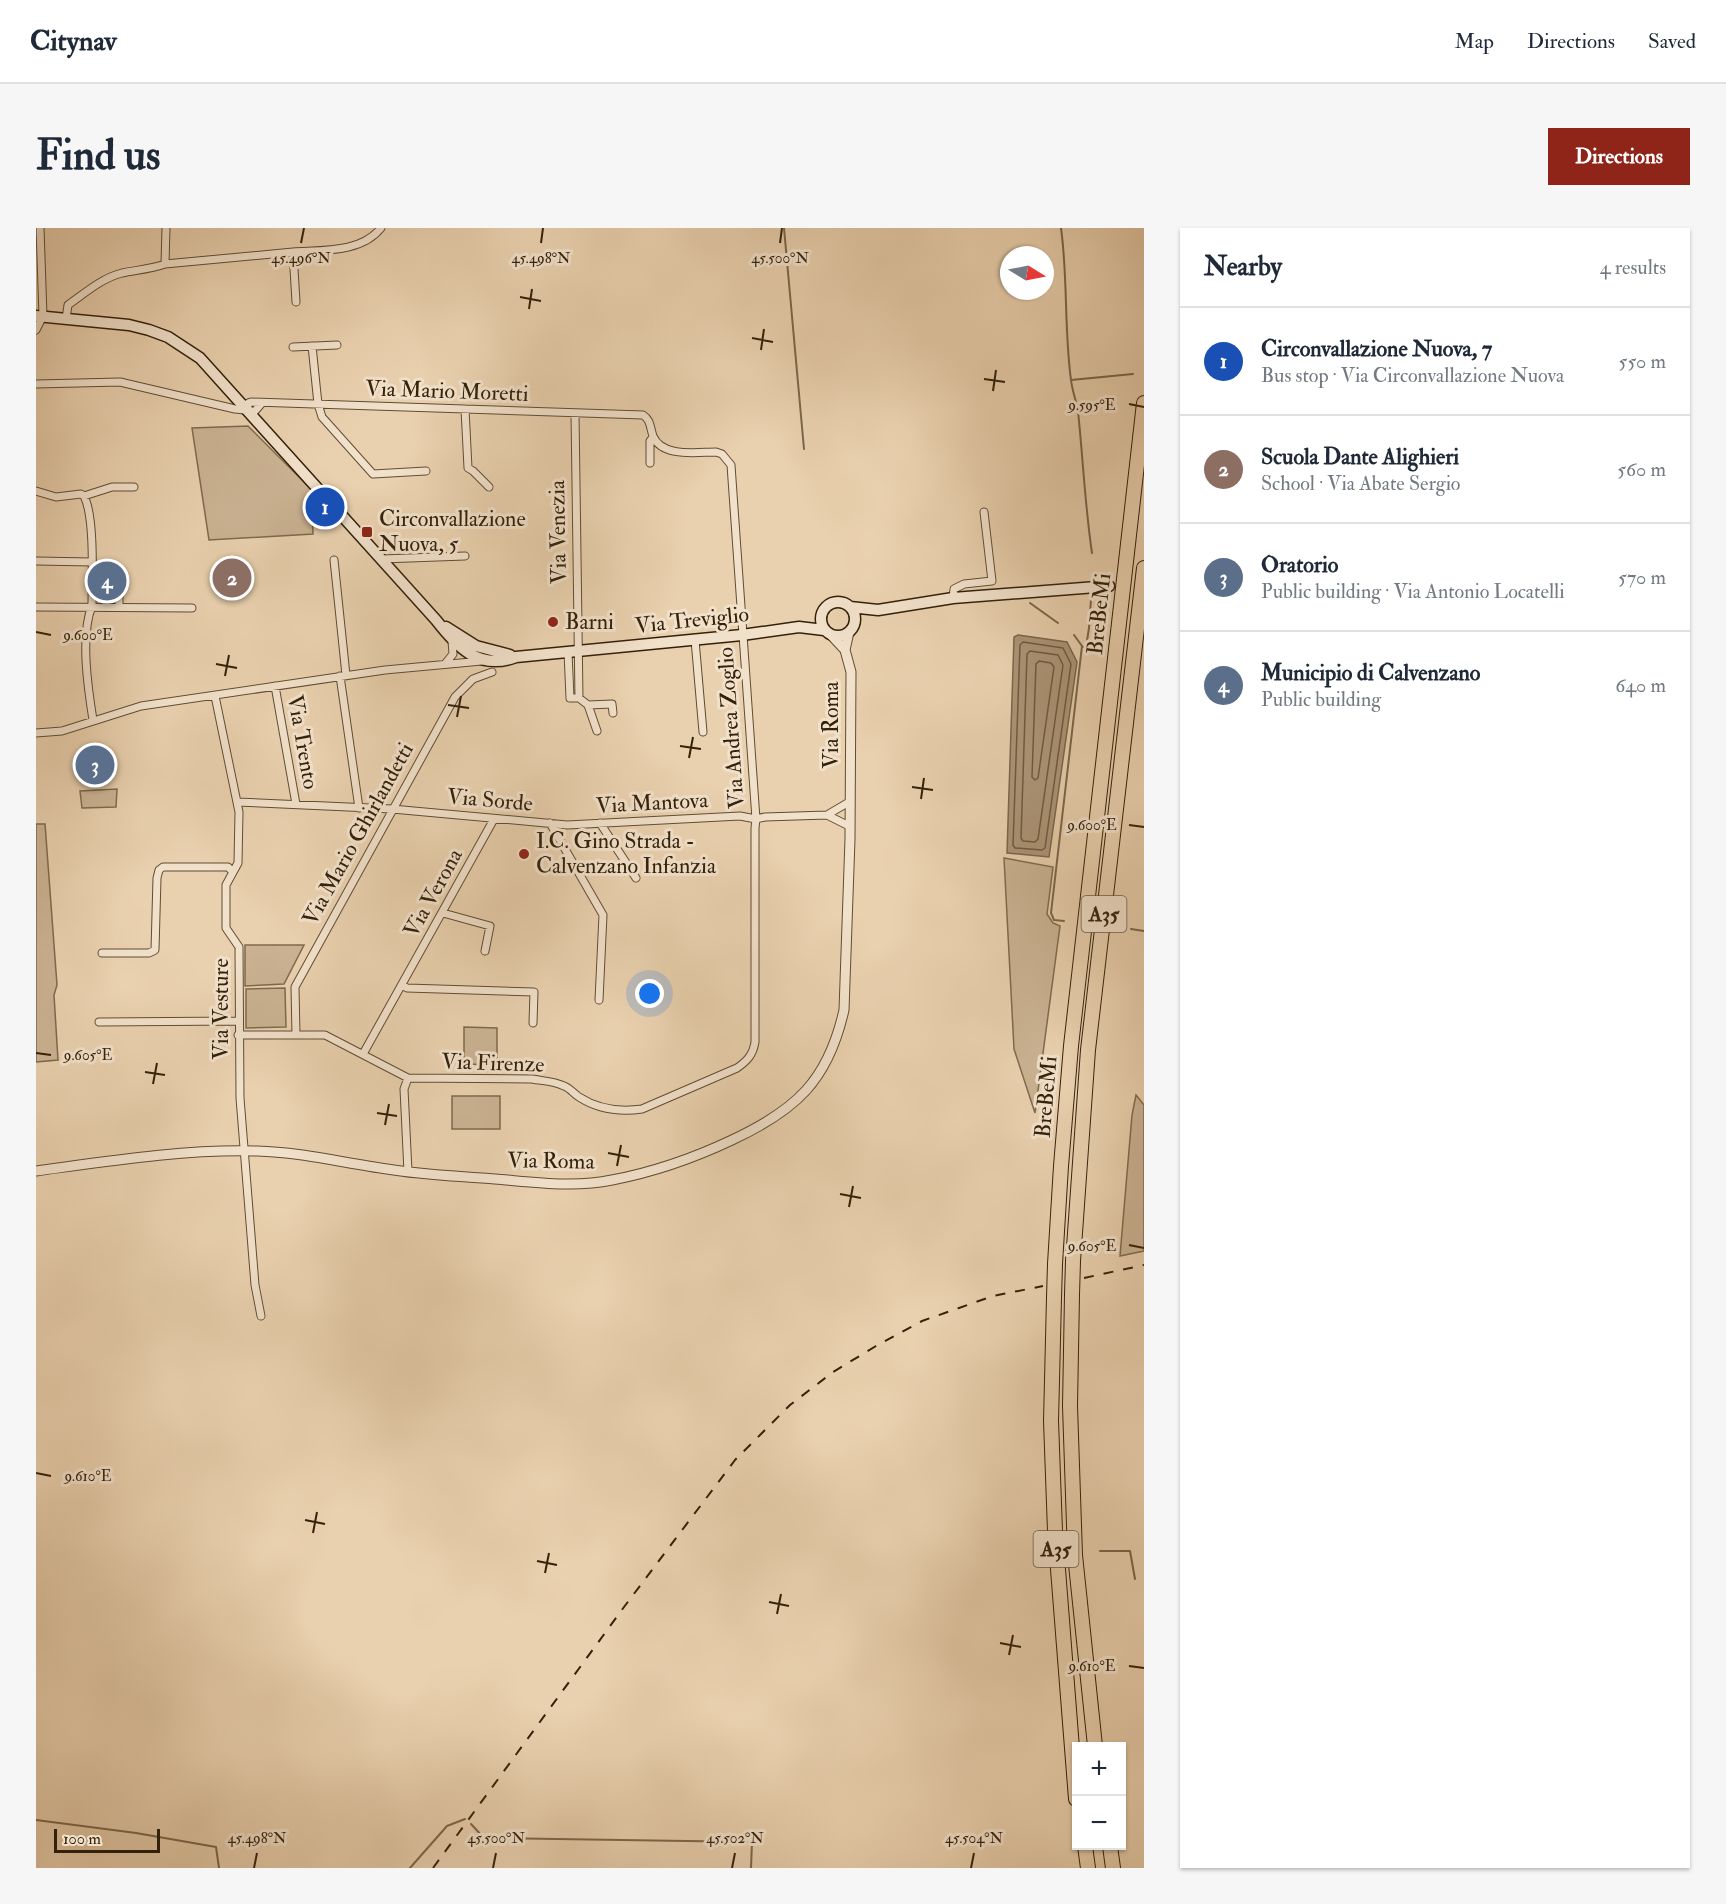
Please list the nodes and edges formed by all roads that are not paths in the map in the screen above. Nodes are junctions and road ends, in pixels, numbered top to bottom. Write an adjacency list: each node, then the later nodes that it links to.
1 (39, 228): 7 (street)
2 (166, 228): 5 (street)
3 (381, 228): 4 (street)
4 (293, 252): 5 (street); 6 (street)
5 (165, 264): 8 (street)
6 (296, 302)
7 (40, 316): 8 (main road); 9 (street)
8 (66, 319): 17 (main road)
9 (36, 330)
10 (337, 345): 11 (street)
11 (312, 346): 12 (street); 15 (street)
12 (293, 347)
13 (36, 384): 17 (street)
14 (1144, 403): 94 (highway, BreBeMi / A35, bridge)
15 (318, 404): 16 (street, Via Mario Moretti); 17 (street, Via Mario Moretti); 21 (street)
16 (465, 409): 18 (street, Via Mario Moretti); 23 (street)
17 (248, 410): 28 (main road)
18 (575, 413): 19 (street, Via Mario Moretti); 51 (street, Via Venezia)
19 (653, 437): 20 (street); 47 (street, Via Andrea Zoglio)
20 (651, 463)
21 (426, 471)
22 (134, 487): 25 (street)
23 (489, 487)
24 (36, 491): 25 (street)
25 (84, 496): 31 (street)
26 (984, 512): 35 (street, Via Treviglio)
27 (465, 556): 28 (street)
28 (382, 559): 43 (main road)
29 (334, 560): 55 (street)
30 (36, 561): 31 (street)
31 (92, 562): 36 (street)
32 (119, 568): 38 (street)
33 (1144, 568): 93 (highway, BreBeMi / A35, bridge)
34 (1109, 586): 35 (main road, Via Treviglio)
35 (953, 598): 41 (main road, Via Treviglio)
36 (92, 606): 37 (street); 38 (street); 60 (street)
37 (36, 607)
38 (119, 607): 40 (street)
39 (850, 607): 41 (main road, Via Treviglio); 42 (main road, Via Treviglio); 45 (main road)
40 (192, 608)
41 (878, 610): 45 (main road, Via Treviglio)
42 (822, 614): 44 (main road, Via Treviglio); 46 (main road)
43 (436, 620): 49 (main road); 52 (main road)
44 (799, 627): 46 (main road, Via Treviglio); 47 (main road, Via Treviglio)
45 (851, 628): 46 (main road, Via Treviglio); 50 (street, Via Roma)
46 (828, 632): 50 (street, Via Roma)
47 (742, 635): 48 (main road, Via Treviglio); 71 (street, Via Andrea Zoglio)
48 (695, 640): 51 (main road, Via Treviglio); 62 (street)
49 (452, 641): 52 (main road); 53 (street)
50 (845, 650): 65 (street, Via Roma)
51 (573, 651): 52 (main road, Via Treviglio); 58 (street)
52 (480, 655): 53 (street); 53 (street)
53 (447, 663): 55 (street)
54 (492, 672): 68 (street, Via Mario Ghirlandetti)
55 (343, 676): 56 (street); 67 (street)
56 (275, 686): 57 (street); 66 (street, Via Trento)
57 (215, 696): 60 (street); 64 (street, Via Vesture)
58 (588, 705): 59 (street); 61 (street)
59 (613, 712)
60 (93, 720): 63 (street)
61 (597, 731)
62 (703, 732)
63 (36, 733)
64 (237, 802): 66 (street, Via Sorde); 75 (street, Via Vesture)
65 (849, 802): 69 (street, Via Roma); 74 (street, Via Roma)
66 (296, 804): 67 (street, Via Sorde)
67 (359, 808): 68 (street, Via Sorde)
68 (392, 809): 70 (street, Via Sorde); 86 (street, Via Mario Ghirlandetti)
69 (827, 815): 71 (street, Via Roma); 74 (street, Via Roma)
70 (494, 819): 72 (street, Via Sorde); 77 (street, Via Verona)
71 (756, 819): 73 (street, Via Mantova); 88 (street, Via Firenze)
72 (550, 823): 73 (street, Via Mantova); 81 (street, Via Sorde)
73 (600, 823): 76 (street)
74 (849, 826): 91 (street, Via Roma)
75 (233, 872): 79 (street); 82 (street, Via Vesture)
76 (636, 878)
77 (443, 913): 78 (street); 80 (street, Via Verona)
78 (485, 951)
79 (102, 953)
80 (402, 985): 84 (street); 87 (street, Via Verona)
81 (598, 1000)
82 (239, 1021): 83 (street); 85 (street, Via Vesture)
83 (99, 1022)
84 (532, 1023)
85 (238, 1035): 86 (street, Via Firenze); 89 (street, Via Vesture)
86 (296, 1035): 87 (street, Via Firenze)
87 (363, 1054): 88 (street, Via Firenze)
88 (408, 1078): 91 (street)
89 (243, 1152): 90 (street, Via Roma); 91 (street, Via Roma); 92 (street, Via Vesture)
90 (36, 1171)
91 (408, 1172)
92 (261, 1316)
93 (1095, 1742)
94 (1077, 1796)
95 (1085, 1850): 97 (highway)
96 (1111, 1850): 98 (highway)
97 (1088, 1868)
98 (1113, 1868)

